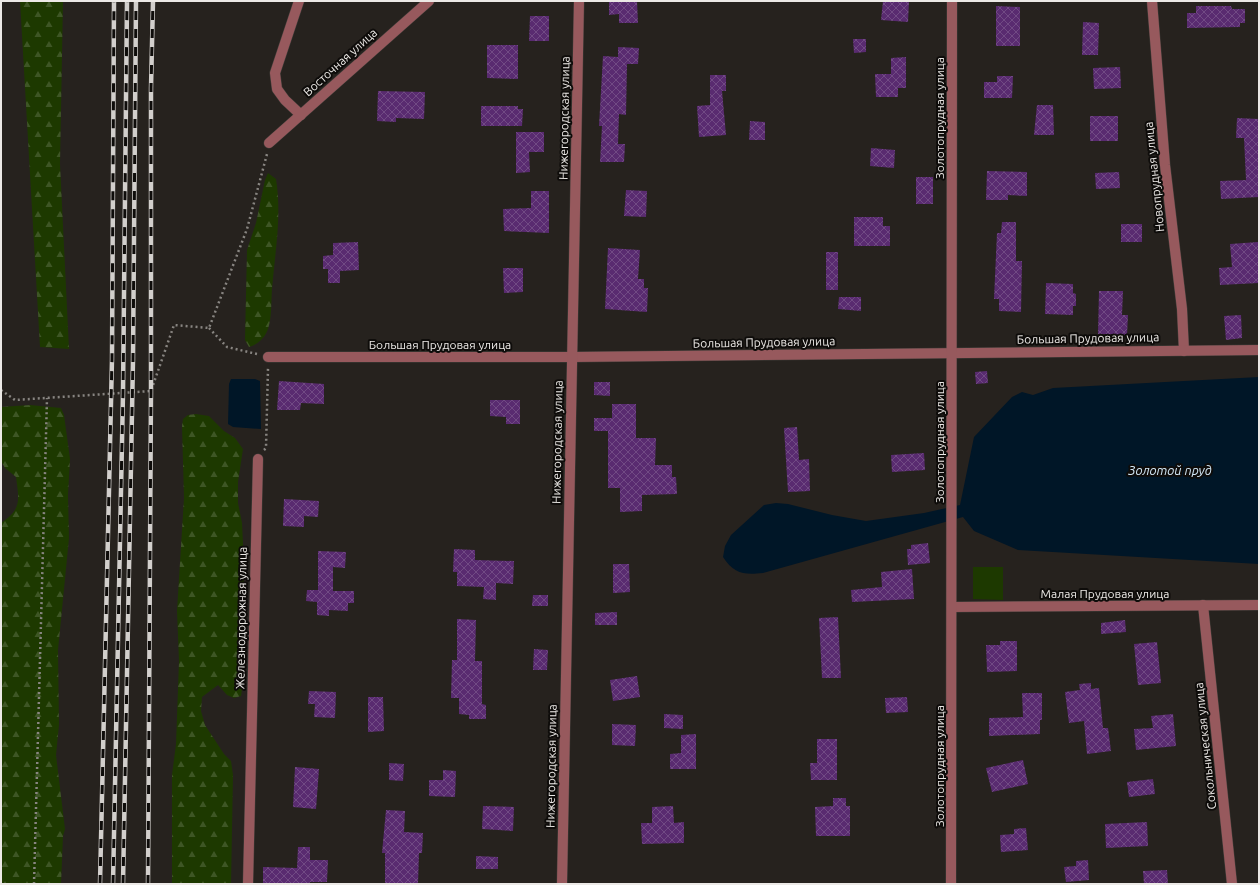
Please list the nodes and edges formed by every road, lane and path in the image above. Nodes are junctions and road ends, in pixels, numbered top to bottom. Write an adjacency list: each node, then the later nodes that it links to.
1 (300, 1): 6 (street)
2 (429, 1): 6 (street, Восточная улица)
3 (579, 1): 13 (street, Нижегородская улица)
4 (952, 1): 11 (street, Золотопрудная улица)
5 (1152, 1): 10 (street, Новопрудная улица)
6 (301, 115): 7 (street, Восточная улица)
7 (269, 143): 8 (path)
8 (209, 328): 12 (path); 15 (path)
9 (1259, 350): 10 (street, Большая Прудовая улица)
10 (1184, 351): 11 (street, Большая Прудовая улица)
11 (952, 353): 13 (street, Большая Прудовая улица); 19 (street, Золотопрудная улица)
12 (268, 356): 13 (street, Большая Прудовая улица); 16 (path)
13 (571, 357): 22 (street, Нижегородская улица)
14 (1, 390): 15 (path)
15 (47, 398): 20 (path)
16 (258, 459): 21 (street, Железнодорожная улица)
17 (1203, 605): 18 (street, Малая Прудовая улица); 19 (street, Малая Прудовая улица); 24 (street, Сокольническая улица)
18 (1259, 606)
19 (952, 607): 23 (street, Золотопрудная улица)
20 (34, 884)
21 (248, 884)
22 (562, 884)
23 (952, 884)
24 (1232, 884)

